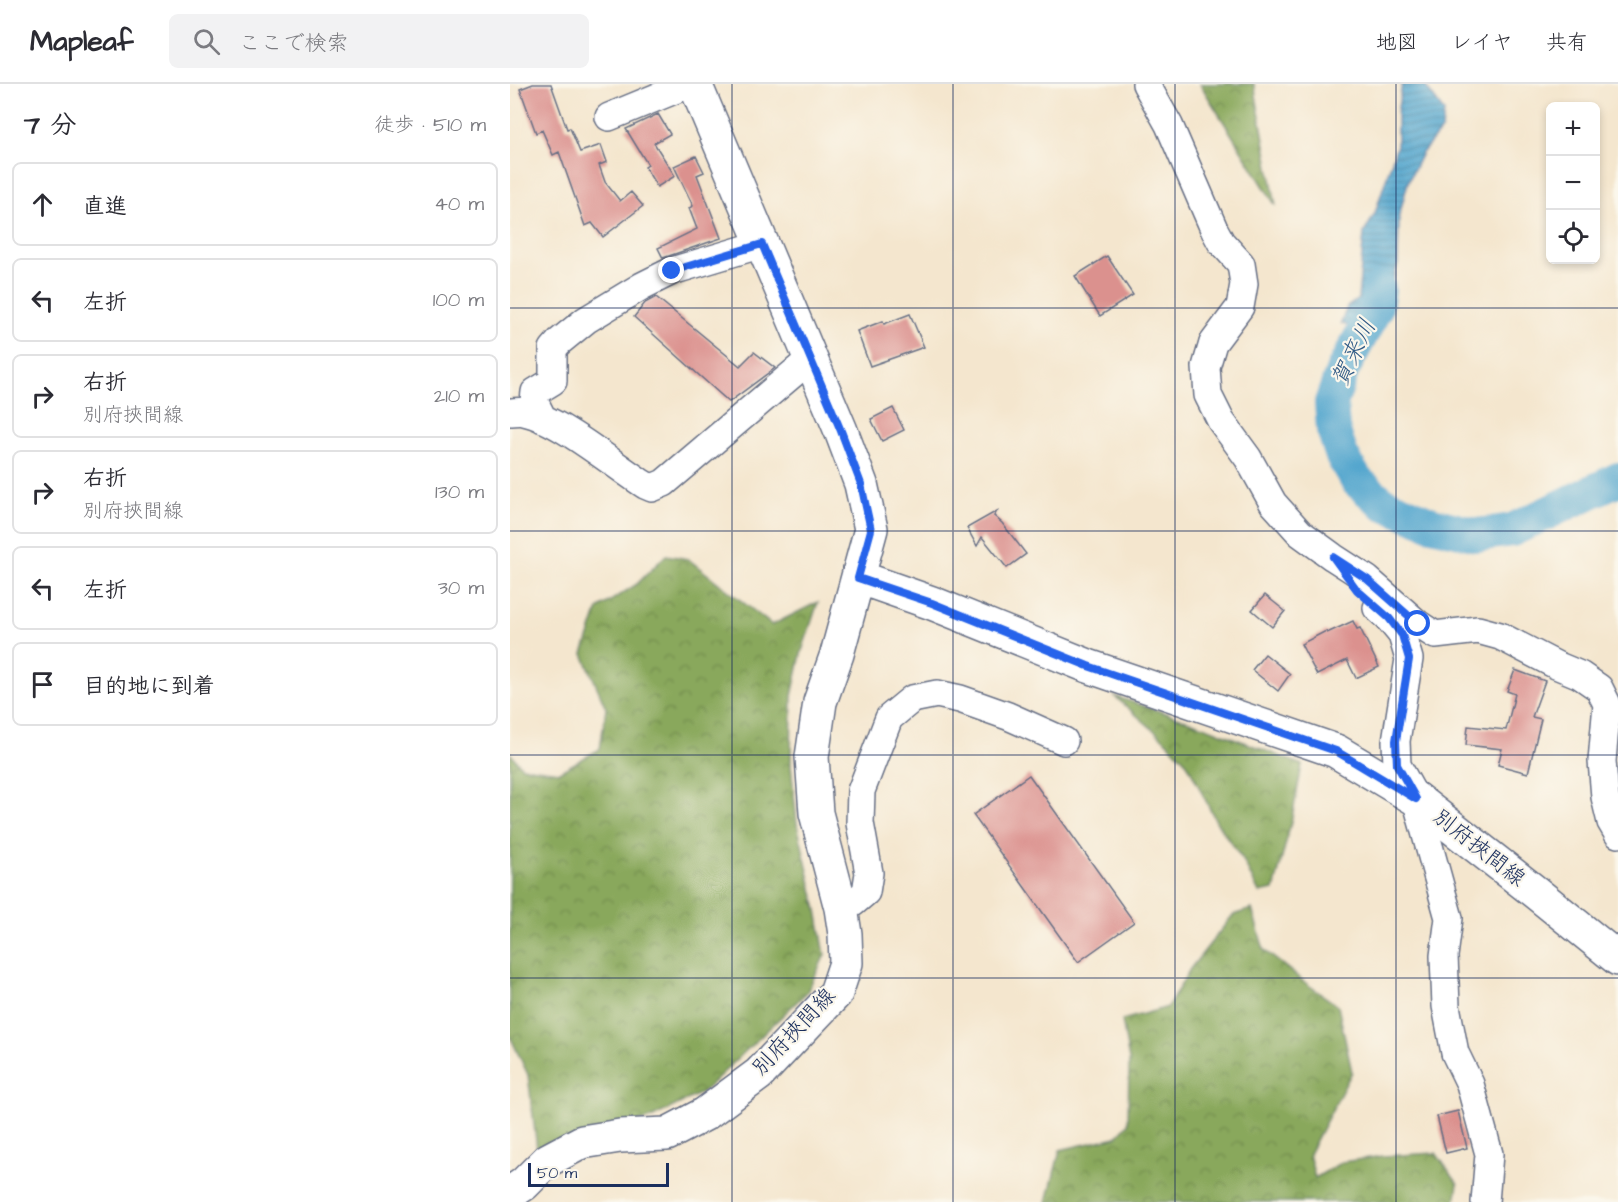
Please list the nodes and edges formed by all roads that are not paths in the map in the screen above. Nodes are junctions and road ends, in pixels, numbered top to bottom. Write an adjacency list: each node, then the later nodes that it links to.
1 (689, 84): 4 (street)
2 (695, 84): 5 (main road, 別府挾間線)
3 (1146, 84): 9 (street)
4 (609, 117)
5 (762, 244): 6 (main road, 別府挾間線); 8 (street)
6 (809, 360): 8 (street); 10 (main road, 別府挾間線)
7 (510, 412): 8 (street)
8 (543, 419)
9 (1333, 557): 12 (street); 13 (street)
10 (858, 578): 12 (main road, 別府挾間線); 14 (main road, 別府挾間線)
11 (1064, 741): 14 (street)
12 (1416, 799): 15 (main road, 別府挾間線); 17 (street)
13 (1618, 834)
14 (840, 908): 16 (main road, 別府挾間線)
15 (1618, 959)
16 (510, 1193)
17 (1485, 1202)

